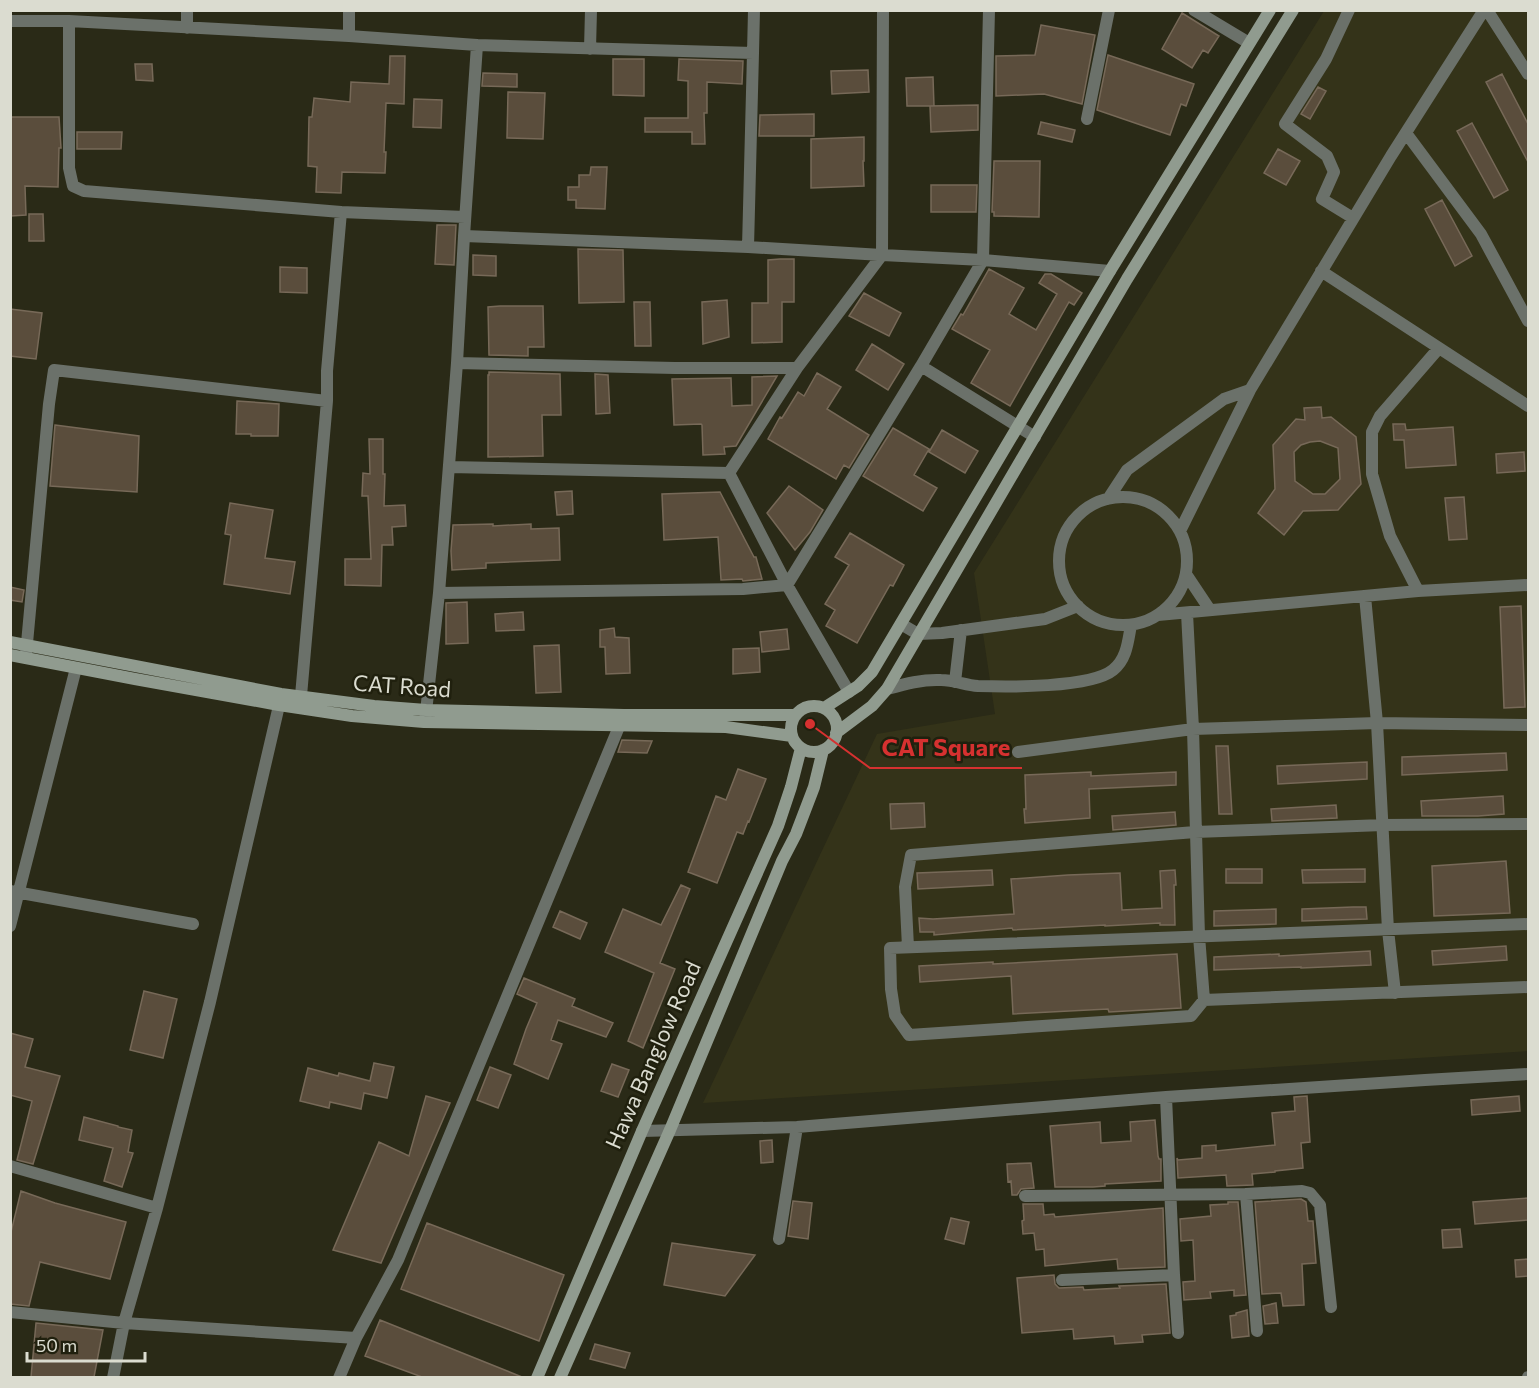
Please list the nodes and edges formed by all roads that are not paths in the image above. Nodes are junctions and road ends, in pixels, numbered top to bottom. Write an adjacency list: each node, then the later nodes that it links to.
1 (187, 10): 15 (street)
2 (349, 10): 16 (street)
3 (591, 10): 19 (street)
4 (754, 10): 20 (street)
5 (883, 10): 29 (street)
6 (989, 10): 30 (street)
7 (1108, 10): 22 (street)
8 (1194, 10): 17 (street)
9 (1270, 10): 17 (street)
10 (1293, 10): 42 (street)
11 (1349, 10): 26 (street)
12 (1486, 10): 21 (street); 23 (street)
13 (10, 21): 14 (street)
14 (69, 21): 15 (street); 24 (street)
15 (187, 28): 16 (street)
16 (349, 36): 18 (street)
17 (1249, 43): 31 (street)
18 (477, 45): 19 (street); 25 (street)
19 (590, 49): 20 (street)
20 (753, 53): 28 (street)
21 (1528, 74)
22 (1087, 119)
23 (1406, 133): 26 (street); 33 (street)
24 (341, 212): 25 (street); 39 (street)
25 (465, 217): 27 (street)
26 (1353, 219): 32 (street)
27 (464, 236): 28 (street); 35 (street)
28 (748, 247): 29 (street)
29 (882, 255): 30 (street); 37 (street)
30 (983, 260): 31 (street); 36 (street)
31 (1110, 271): 41 (street)
32 (1321, 271): 34 (street); 38 (street)
33 (1528, 321)
34 (1439, 348): 40 (street); 50 (street)
35 (457, 363): 37 (street); 43 (street)
36 (921, 366): 41 (street); 48 (street)
37 (796, 368): 44 (street)
38 (1250, 390): 45 (street); 46 (street)
39 (327, 401): 62 (street); 69 (street)
40 (1528, 406)
41 (1018, 427): 42 (street); 57 (street)
42 (1035, 437): 60 (street)
43 (449, 467): 44 (street); 51 (street)
44 (729, 473): 48 (street)
45 (1108, 499): 46 (street); 53 (street)
46 (1180, 531): 47 (street)
47 (1186, 574): 54 (street); 56 (street)
48 (787, 585): 51 (street); 67 (street)
49 (1528, 585): 50 (street)
50 (1418, 591): 52 (street)
51 (439, 593): 72 (street)
52 (1365, 596): 54 (street); 74 (street)
53 (1078, 606): 58 (street); 59 (street)
54 (1210, 610): 55 (street)
55 (1187, 613): 56 (street); 76 (street)
56 (1158, 615): 58 (street)
57 (901, 624): 60 (street); 67 (street)
58 (1131, 625): 65 (street)
59 (961, 630): 60 (street); 65 (street)
60 (918, 634): 66 (street)
61 (10, 642): 62 (street, CAT Road)
62 (26, 652): 63 (street, CAT Road); 64 (street, CAT Road); 68 (street, CAT Road)
63 (10, 655)
64 (76, 668): 68 (street, CAT Road); 87 (street)
65 (955, 682): 66 (street)
66 (887, 689): 77 (street)
67 (849, 692): 70 (street)
68 (280, 700): 69 (street, CAT Road); 106 (street)
69 (300, 703): 72 (street, CAT Road)
70 (824, 708): 71 (street); 77 (street)
71 (796, 715): 73 (street, CAT Road); 78 (street)
72 (425, 716): 73 (street, CAT Road)
73 (621, 720): 78 (street, CAT Road); 115 (street)
74 (1377, 723): 75 (street); 76 (street); 83 (street)
75 (1528, 725)
76 (1193, 729): 81 (street); 84 (street)
77 (836, 733): 80 (street)
78 (792, 736): 79 (street)
79 (801, 748): 80 (street); 85 (street, Hawa Banglow Road)
80 (823, 750): 86 (street, Hawa Banglow Road)
81 (1018, 752)
82 (1528, 824): 83 (street)
83 (1383, 825): 84 (street); 91 (street)
84 (1195, 832): 92 (street); 93 (street)
85 (765, 854): 86 (street); 101 (street, Hawa Banglow Road)
86 (782, 861): 100 (street, Hawa Banglow Road)
87 (15, 892): 88 (street); 90 (street)
88 (193, 924)
89 (1528, 924): 91 (street)
90 (10, 926)
91 (1388, 930): 92 (street); 95 (street)
92 (1199, 936): 93 (street); 96 (street)
93 (908, 947): 96 (street)
94 (1528, 987): 95 (street)
95 (1395, 993): 96 (street)
96 (1204, 1000)
97 (1528, 1074): 98 (street)
98 (1166, 1097): 99 (street); 103 (street)
99 (797, 1127): 100 (street); 107 (street)
100 (670, 1130): 101 (street); 119 (street, Hawa Banglow Road)
101 (642, 1131): 118 (street, Hawa Banglow Road)
102 (10, 1166): 106 (street)
103 (1171, 1194): 104 (street); 105 (street); 108 (street)
104 (1246, 1194): 110 (street); 113 (street)
105 (1025, 1196)
106 (157, 1208): 112 (street)
107 (779, 1239)
108 (1174, 1275): 109 (street); 114 (street)
109 (1062, 1280)
110 (1331, 1307)
111 (10, 1311): 112 (street)
112 (124, 1323): 115 (street); 116 (street)
113 (1257, 1331)
114 (1178, 1333)
115 (356, 1338): 117 (street)
116 (113, 1377)
117 (339, 1377)
118 (537, 1377)
119 (560, 1377)

